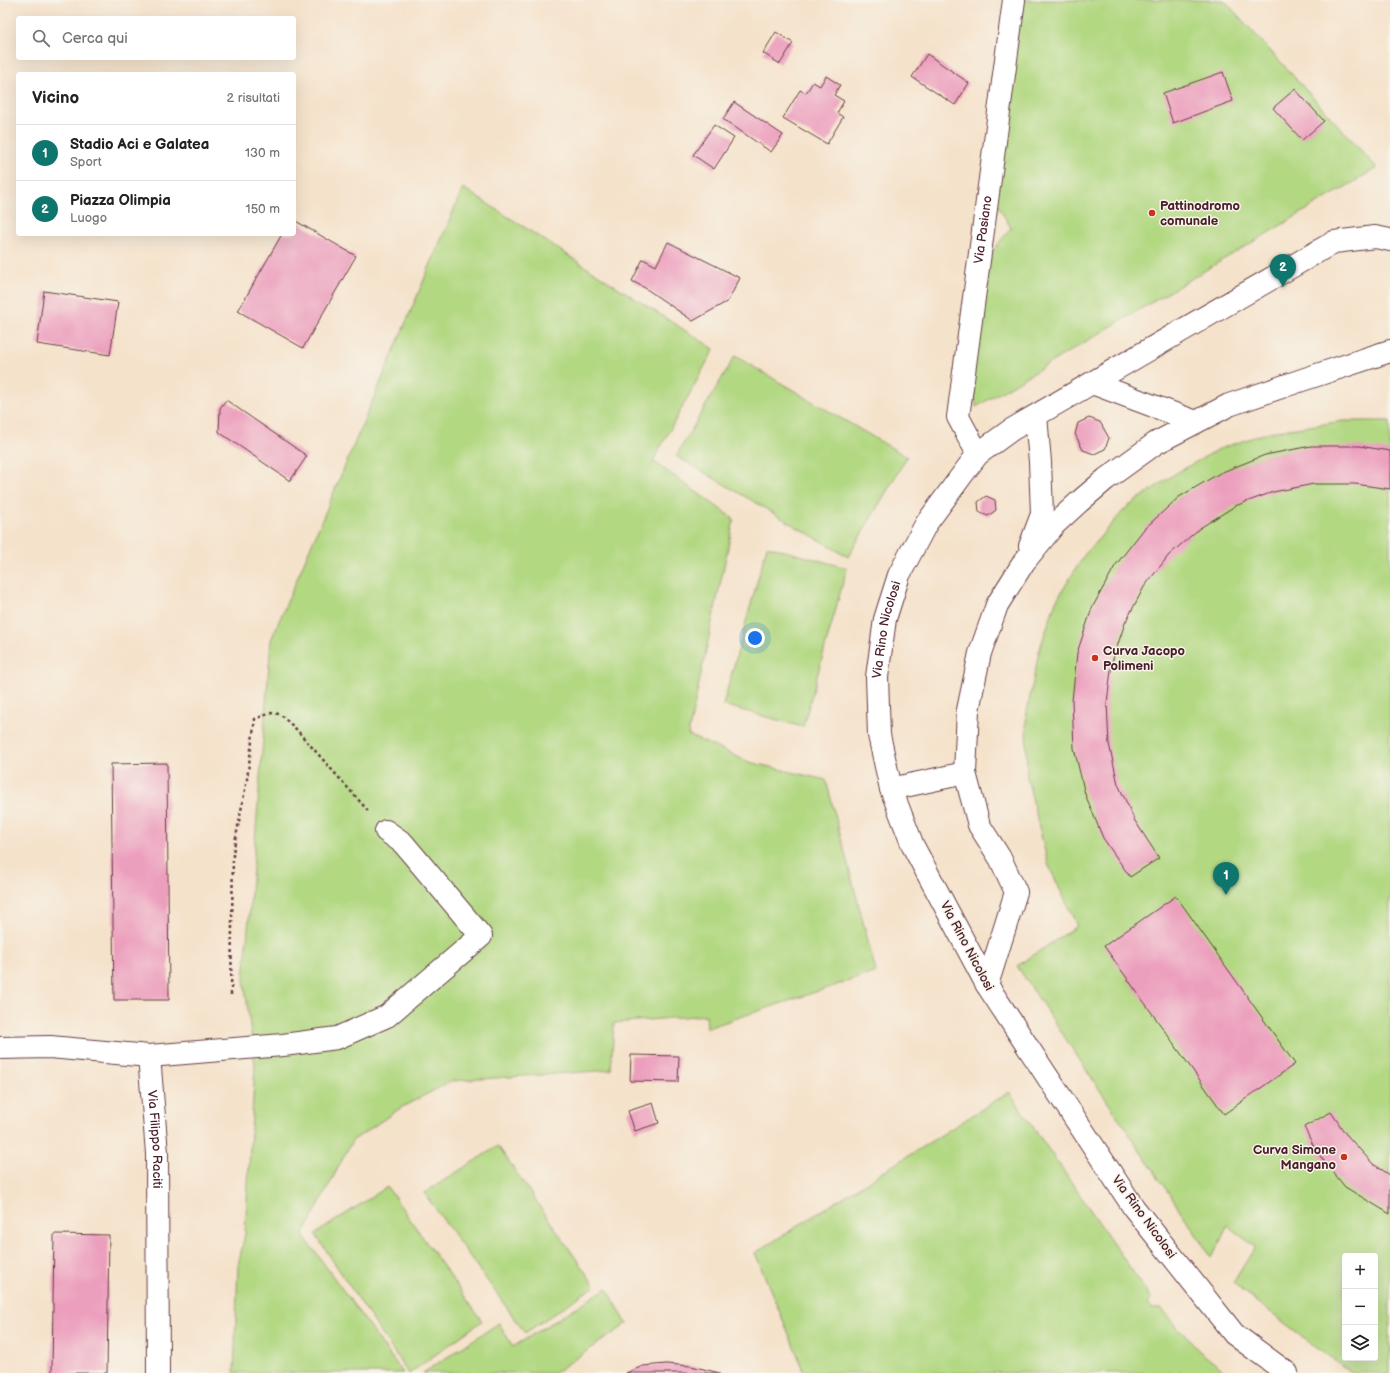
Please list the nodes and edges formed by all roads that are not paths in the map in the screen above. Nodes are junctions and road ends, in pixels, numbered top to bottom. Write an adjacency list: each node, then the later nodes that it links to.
1 (1014, 0): 7 (street, Via Pasiano)
2 (1390, 240): 4 (street, Via Rino Nicolosi)
3 (1390, 351): 6 (street)
4 (1092, 383): 5 (street, Via Rino Nicolosi); 6 (street)
5 (1036, 416): 7 (street, Via Rino Nicolosi); 8 (street)
6 (1196, 422): 8 (street)
7 (978, 454): 10 (street, Via Rino Nicolosi)
8 (1024, 562): 9 (street)
9 (965, 773): 10 (street); 12 (street)
10 (891, 789): 12 (street, Via Rino Nicolosi)
11 (386, 831): 14 (street)
12 (987, 985): 16 (street, Via Rino Nicolosi)
13 (0, 1048): 14 (street)
14 (149, 1056): 15 (street, Via Filippo Raciti)
15 (158, 1373)
16 (1287, 1373)

